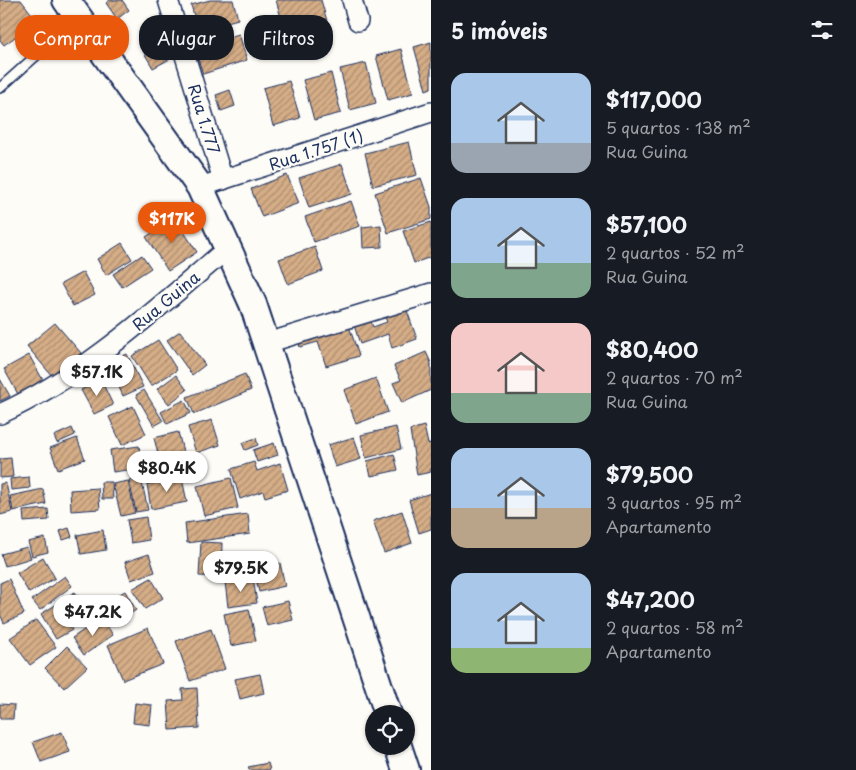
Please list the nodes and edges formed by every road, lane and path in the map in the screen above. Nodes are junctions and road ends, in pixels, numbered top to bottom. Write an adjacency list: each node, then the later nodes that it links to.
1 (168, 0): 7 (street, Rua 1.777)
2 (352, 0): 4 (street)
3 (73, 9): 5 (lane); 7 (street)
4 (358, 21)
5 (0, 88)
6 (431, 112): 7 (street, Rua 1.757 (1))
7 (212, 184): 8 (street)
8 (228, 248): 10 (street); 11 (street, Rua Guina)
9 (431, 293): 10 (street)
10 (267, 343): 12 (street)
11 (0, 414)
12 (385, 705)
13 (401, 755): 14 (street)
14 (406, 770)

